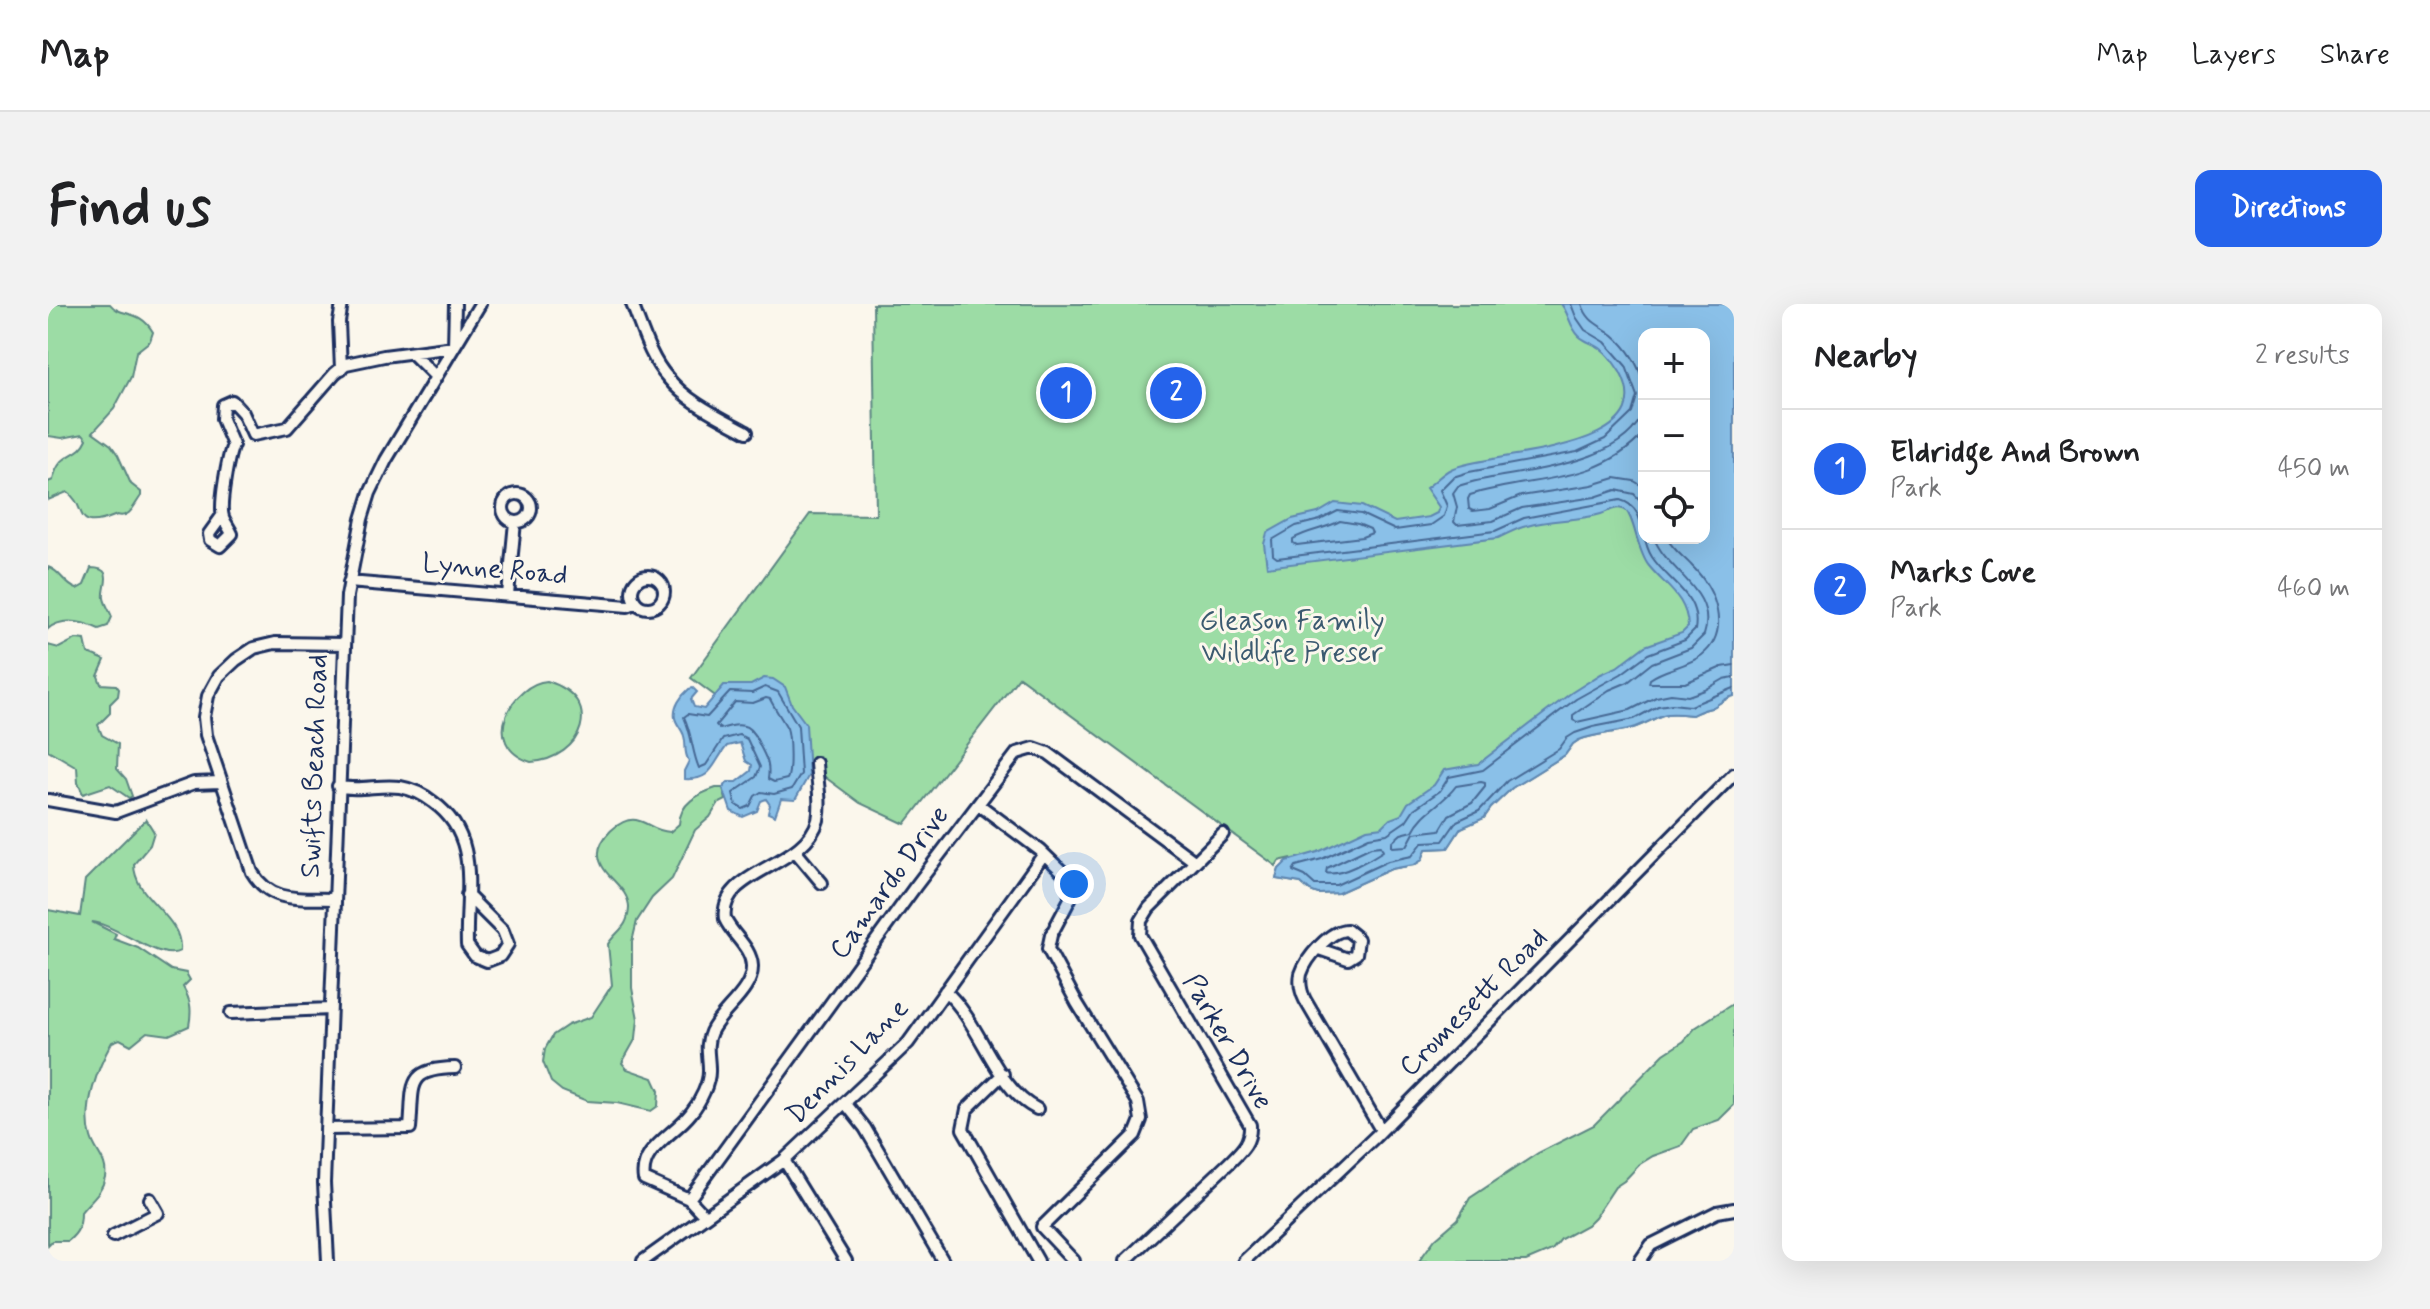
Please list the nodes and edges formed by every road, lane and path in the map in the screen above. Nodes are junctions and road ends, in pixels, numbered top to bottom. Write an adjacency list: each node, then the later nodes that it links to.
1 (342, 304): 7 (street)
2 (455, 304): 5 (street)
3 (480, 304): 5 (street, Swifts Beach Road)
4 (632, 304): 9 (street)
5 (454, 347): 6 (street); 8 (street, Swifts Beach Road)
6 (413, 354): 7 (street); 8 (street)
7 (341, 369): 10 (street)
8 (436, 377): 14 (street, Swifts Beach Road)
9 (747, 432)
10 (253, 435): 11 (street); 11 (street)
11 (233, 445): 12 (street)
12 (222, 516)
13 (515, 522): 15 (street)
14 (349, 582): 15 (street, Lynne Road); 17 (street, Swifts Beach Road)
15 (508, 595): 16 (street, Lynne Road)
16 (635, 603)
17 (344, 644): 20 (street); 21 (street, Swifts Beach Road)
18 (816, 763): 25 (street)
19 (1734, 774): 40 (street, Cromesett Road)
20 (220, 782): 22 (street); 30 (street)
21 (338, 786): 29 (street); 30 (street, Swifts Beach Road)
22 (48, 800)
23 (978, 804): 26 (street); 27 (street, Camardo Drive); 43 (street, Camardo Drive)
24 (1223, 834): 27 (street, Parker Drive)
25 (796, 852): 28 (street); 43 (street)
26 (1044, 854): 32 (street, Dennis Lane); 46 (street)
27 (1194, 861): 55 (street, Parker Drive)
28 (822, 883)
29 (467, 895): 29 (street)
30 (334, 899): 33 (street, Swifts Beach Road)
31 (1319, 949): 40 (street)
32 (945, 991): 36 (street); 37 (street, Dennis Lane)
33 (330, 1009): 34 (street); 39 (street, Swifts Beach Road)
34 (231, 1013)
35 (455, 1068): 39 (street)
36 (1003, 1074): 38 (street); 48 (street)
37 (846, 1104): 41 (street, Dennis Lane); 53 (street)
38 (1037, 1109)
39 (326, 1129): 50 (street, Swifts Beach Road)
40 (1381, 1130): 56 (street, Cromesett Road)
41 (784, 1160): 45 (street, Dennis Lane); 52 (street)
42 (150, 1199): 47 (street)
43 (689, 1199): 45 (street)
44 (1734, 1209): 57 (street)
45 (704, 1215): 51 (street, Dennis Lane)
46 (1042, 1227): 48 (street); 49 (street)
47 (113, 1236)
48 (1026, 1241): 54 (street)
49 (1071, 1260)
50 (328, 1261)
51 (643, 1261)
52 (846, 1261)
53 (943, 1261)
54 (1038, 1261)
55 (1125, 1261)
56 (1244, 1261)
57 (1640, 1261)

